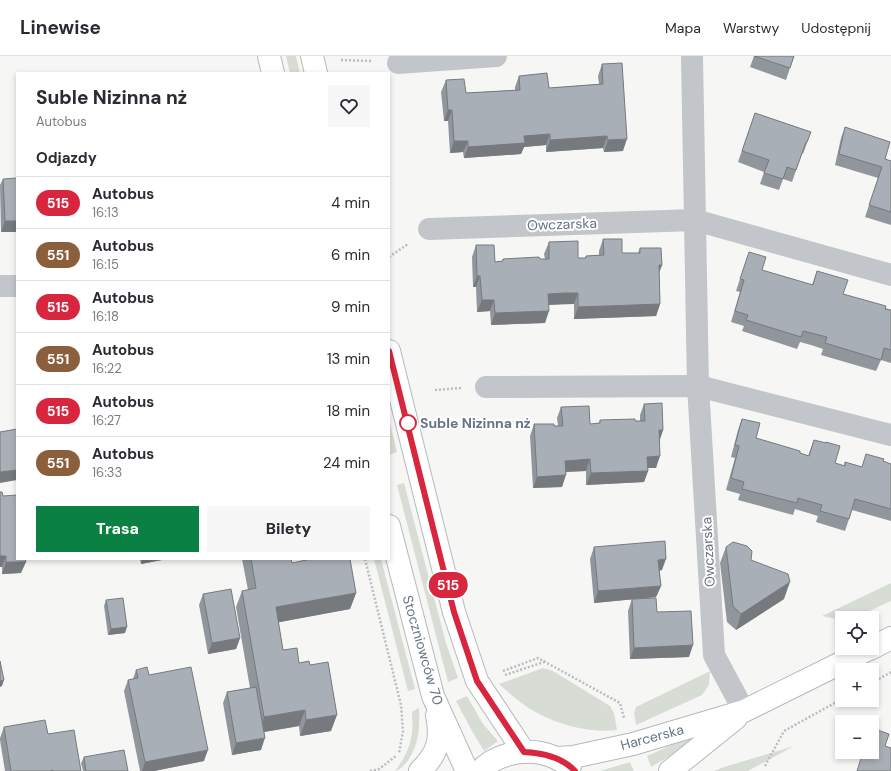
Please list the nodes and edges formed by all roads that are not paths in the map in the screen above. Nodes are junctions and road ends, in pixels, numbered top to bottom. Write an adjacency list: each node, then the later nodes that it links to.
1 (269, 56): 6 (street)
2 (312, 56): 7 (street)
3 (496, 56): 5 (street)
4 (692, 56): 8 (street, Owczarska)
5 (398, 63)
6 (273, 72)
7 (316, 72)
8 (695, 220): 9 (street, Owczarska); 10 (street); 14 (street, Owczarska)
9 (429, 229)
10 (891, 275)
11 (0, 286): 12 (street)
12 (16, 286)
13 (390, 355): 23 (street)
14 (698, 386): 15 (street); 16 (street); 22 (street, Owczarska)
15 (486, 387)
16 (891, 435)
17 (390, 530): 21 (street, Stoczniowców 70)
18 (891, 638): 19 (street, Harcerska)
19 (879, 644)
20 (858, 655): 22 (street, Harcerska)
21 (433, 696): 25 (street); 26 (street, Stoczniowców 70)
22 (744, 711): 24 (street, Harcerska); 29 (street, Harcerska)
23 (524, 752): 24 (street); 27 (street)
24 (558, 758): 28 (street)
25 (420, 771)
26 (467, 771)
27 (480, 771)
28 (575, 771)
29 (670, 771)

